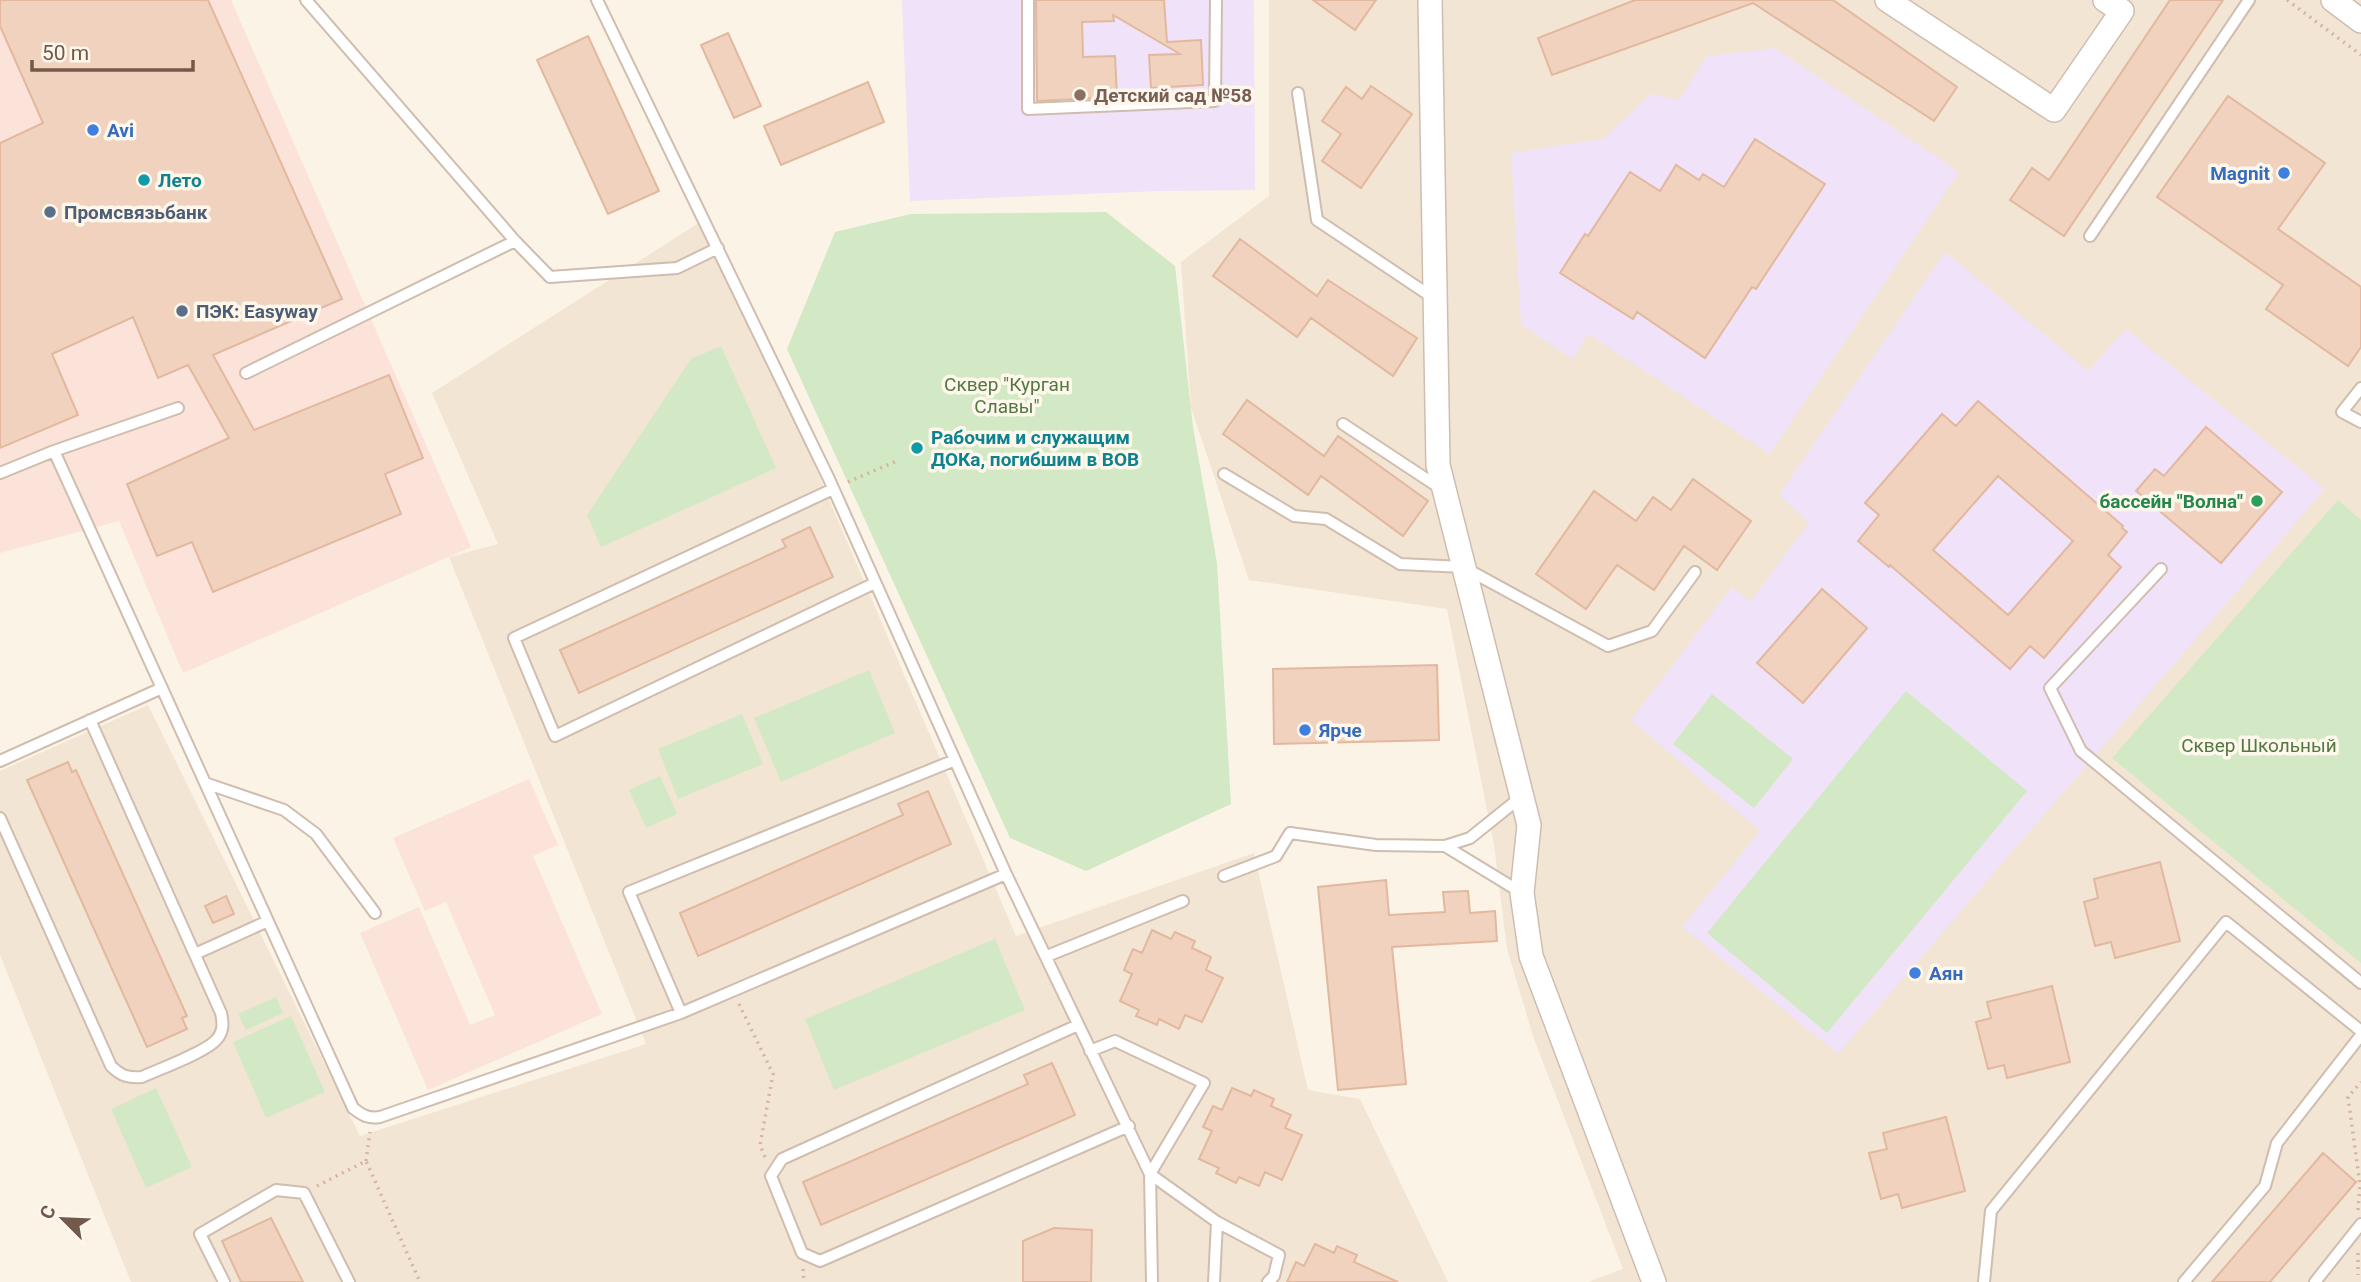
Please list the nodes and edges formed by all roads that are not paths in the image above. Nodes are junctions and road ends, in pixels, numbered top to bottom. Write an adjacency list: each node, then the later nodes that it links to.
1 (306, 0): 13 (lane)
2 (597, 0): 14 (lane)
3 (1027, 0): 4 (lane)
4 (1216, 0)
5 (1430, 0): 15 (street)
6 (1887, 0): 7 (street)
7 (2105, 0)
8 (2249, 0): 12 (lane)
9 (2333, 0): 10 (street)
10 (2361, 21)
11 (1298, 93): 15 (lane)
12 (2090, 236)
13 (515, 241): 14 (lane); 16 (lane)
14 (718, 248): 24 (lane)
15 (1435, 299): 25 (street)
16 (246, 373)
17 (2361, 388): 19 (lane)
18 (178, 408): 21 (lane)
19 (2361, 422)
20 (1343, 424): 25 (lane)
21 (54, 451): 22 (lane); 30 (lane)
22 (0, 473)
23 (1224, 474): 26 (lane)
24 (833, 489): 29 (lane); 29 (lane)
25 (1444, 491): 26 (street)
26 (1463, 567): 28 (lane); 35 (street)
27 (2161, 569): 46 (lane)
28 (1695, 572)
29 (875, 583): 32 (lane)
30 (162, 688): 31 (lane); 34 (lane)
31 (90, 720): 33 (lane); 44 (lane)
32 (955, 760): 38 (lane); 47 (lane)
33 (0, 761)
34 (205, 783): 42 (lane); 43 (lane)
35 (1522, 796): 37 (lane); 40 (street)
36 (0, 818): 44 (lane)
37 (1446, 846): 39 (lane); 40 (lane)
38 (1006, 874): 45 (lane); 47 (lane)
39 (1224, 876)
40 (1522, 893): 60 (street)
41 (1183, 901): 45 (lane)
42 (375, 913)
43 (268, 921): 44 (lane); 47 (lane)
44 (195, 954)
45 (1046, 956): 48 (lane)
46 (2361, 983)
47 (681, 1013)
48 (1078, 1025): 50 (lane); 51 (lane)
49 (2361, 1033): 61 (lane); 62 (lane)
50 (1090, 1051): 51 (lane); 52 (lane)
51 (1129, 1126): 52 (lane)
52 (1150, 1174): 53 (lane); 57 (lane)
53 (1217, 1222): 58 (lane); 59 (lane)
54 (2359, 1226): 63 (lane)
55 (224, 1282): 56 (lane)
56 (349, 1282)
57 (1152, 1282)
58 (1214, 1282)
59 (1269, 1282)
60 (1654, 1282)
61 (1984, 1282)
62 (2184, 1282)
63 (2315, 1282)

